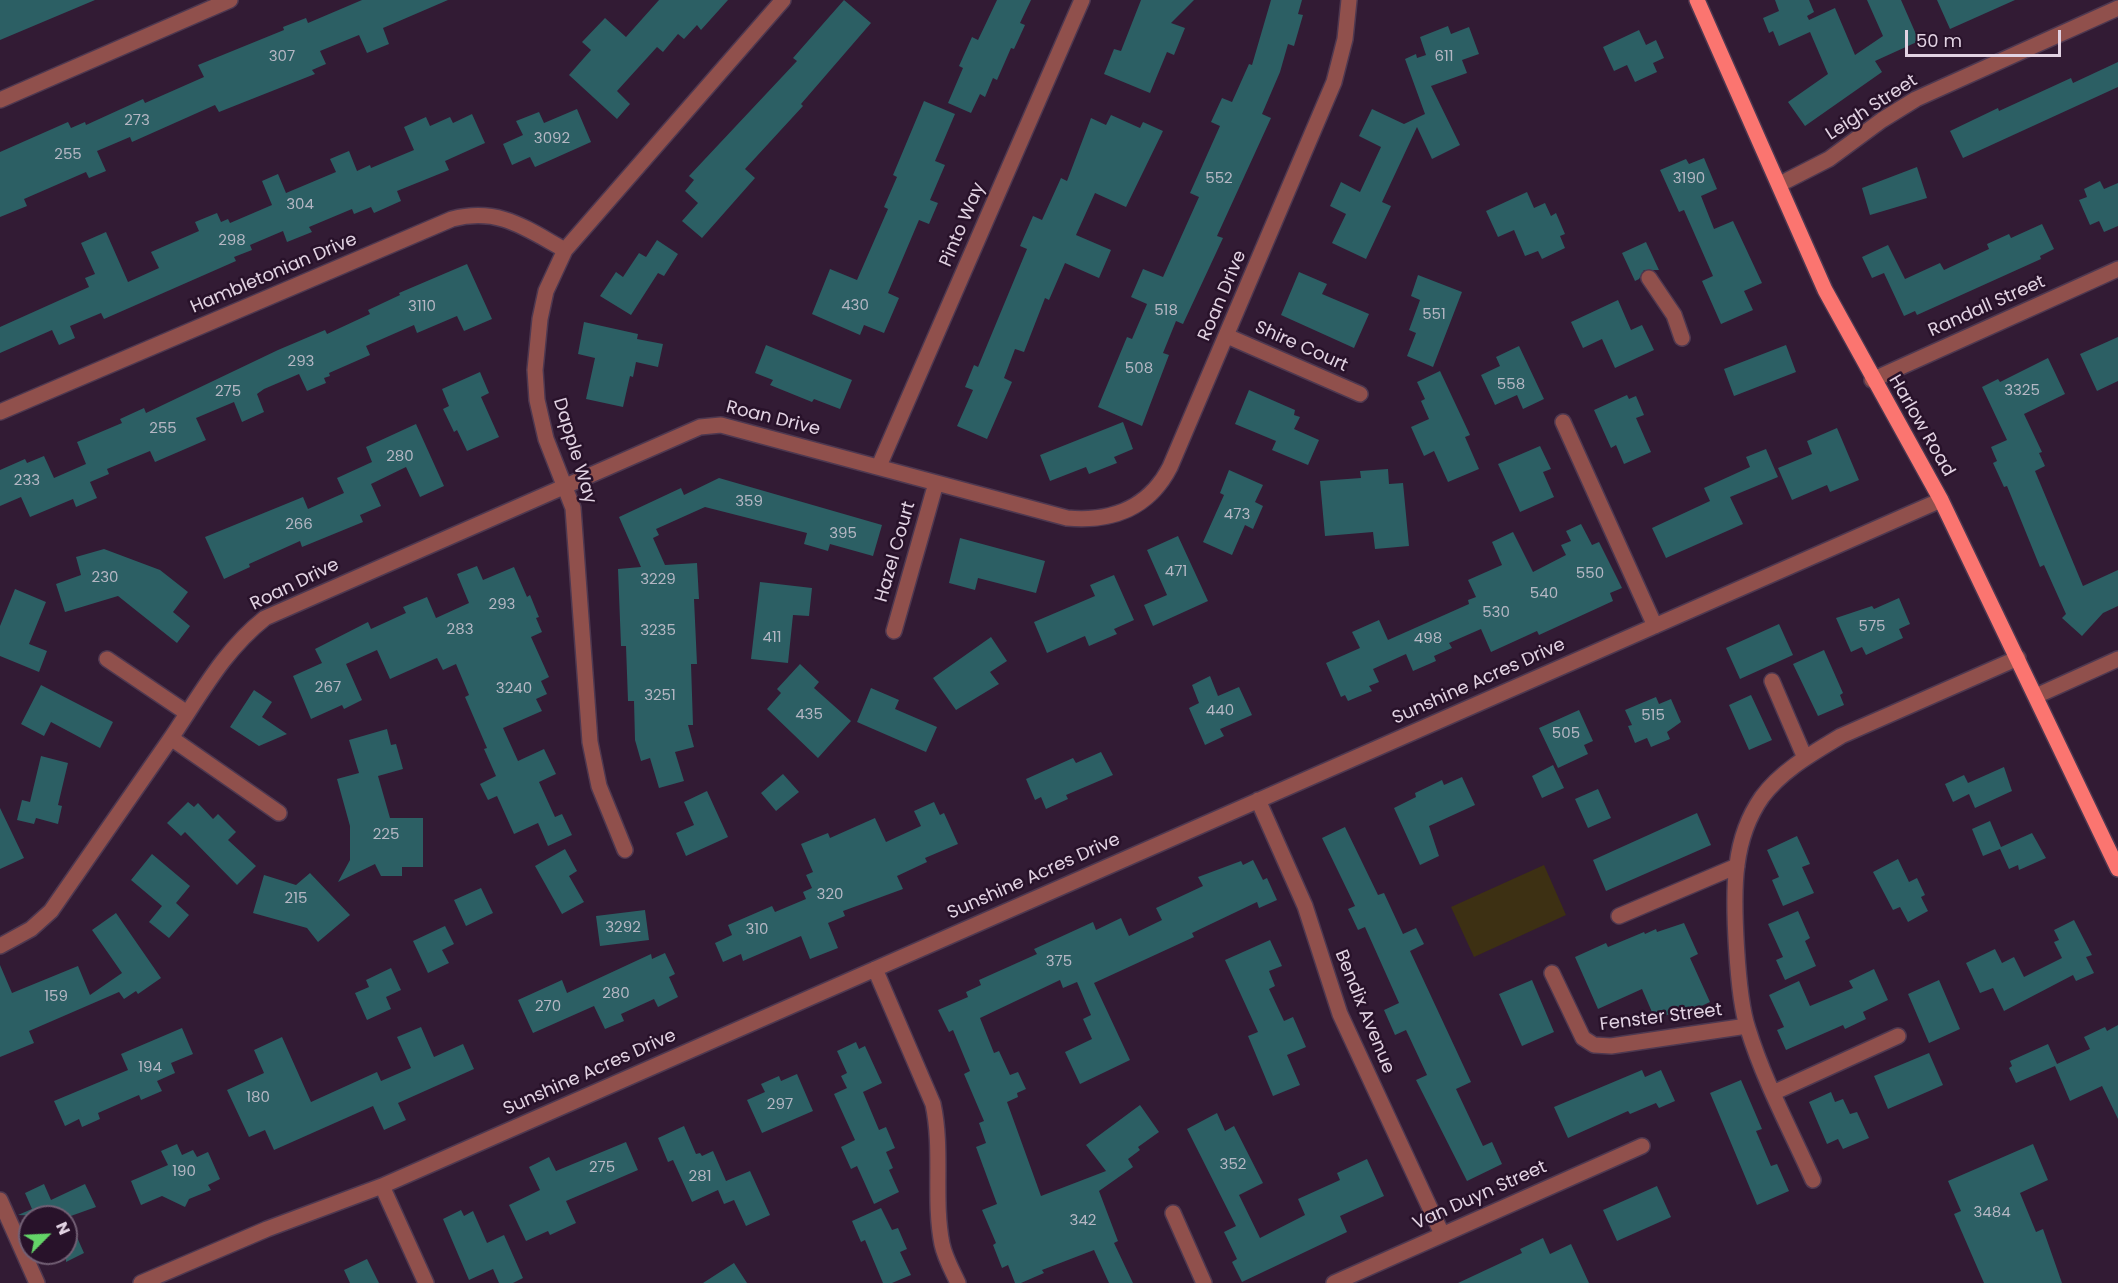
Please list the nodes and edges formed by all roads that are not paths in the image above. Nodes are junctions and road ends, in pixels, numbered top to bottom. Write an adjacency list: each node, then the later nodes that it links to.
1 (230, 0): 7 (street)
2 (783, 0): 9 (street, Dapple Way)
3 (1082, 0): 18 (street, Pinto Way)
4 (1349, 0): 12 (street, Roan Drive)
5 (1697, 0): 8 (main road, Harlow Road)
6 (2118, 8): 8 (street, Leigh Street)
7 (0, 100)
8 (1780, 184): 14 (main road, Harlow Road)
9 (565, 250): 16 (street, Hambletonian Drive); 20 (street, Dapple Way)
10 (2118, 269): 14 (street, Randall Street)
11 (1649, 278): 13 (street)
12 (1227, 336): 15 (street, Shire Court); 19 (street, Roan Drive)
13 (1682, 338)
14 (1872, 380): 21 (main road, Harlow Road)
15 (1360, 394)
16 (0, 412)
17 (1563, 422): 22 (street)
18 (879, 466): 19 (street, Roan Drive); 20 (street, Roan Drive)
19 (936, 483): 23 (street, Hazel Court)
20 (565, 486): 29 (street, Roan Drive); 34 (street, Dapple Way)
21 (1941, 500): 22 (street, Sunshine Acres Drive); 24 (main road, Harlow Road)
22 (1655, 626): 32 (street, Sunshine Acres Drive)
23 (894, 631)
24 (2018, 658): 28 (main road, Harlow Road); 31 (street, Fenster Street)
25 (107, 659): 29 (street)
26 (2118, 659): 28 (street)
27 (1772, 681): 31 (street)
28 (2036, 696): 36 (main road, Harlow Road)
29 (187, 712): 30 (street, Roan Drive)
30 (171, 738): 33 (street); 38 (street, Roan Drive)
31 (1805, 758): 35 (street, Fenster Street)
32 (1258, 800): 39 (street, Sunshine Acres Drive); 49 (street, Bendix Avenue)
33 (279, 813)
34 (625, 850)
35 (1737, 866): 37 (street); 41 (street, Fenster Street)
36 (2118, 869)
37 (1619, 916)
38 (0, 946)
39 (875, 969): 46 (street, Sunshine Acres Drive); 53 (street)
40 (1552, 974): 41 (street, Fenster Street)
41 (1747, 1026): 43 (street, Fenster Street)
42 (1898, 1036): 43 (street)
43 (1774, 1092): 45 (street, Fenster Street)
44 (1642, 1146): 49 (street, Van Duyn Street)
45 (1813, 1180)
46 (382, 1186): 51 (street, Sunshine Acres Drive); 52 (street)
47 (0, 1200): 50 (street)
48 (1173, 1214): 54 (street)
49 (1442, 1234): 55 (street, Van Duyn Street)
50 (37, 1283)
51 (141, 1283)
52 (426, 1283)
53 (958, 1283)
54 (1204, 1283)
55 (1334, 1283)

